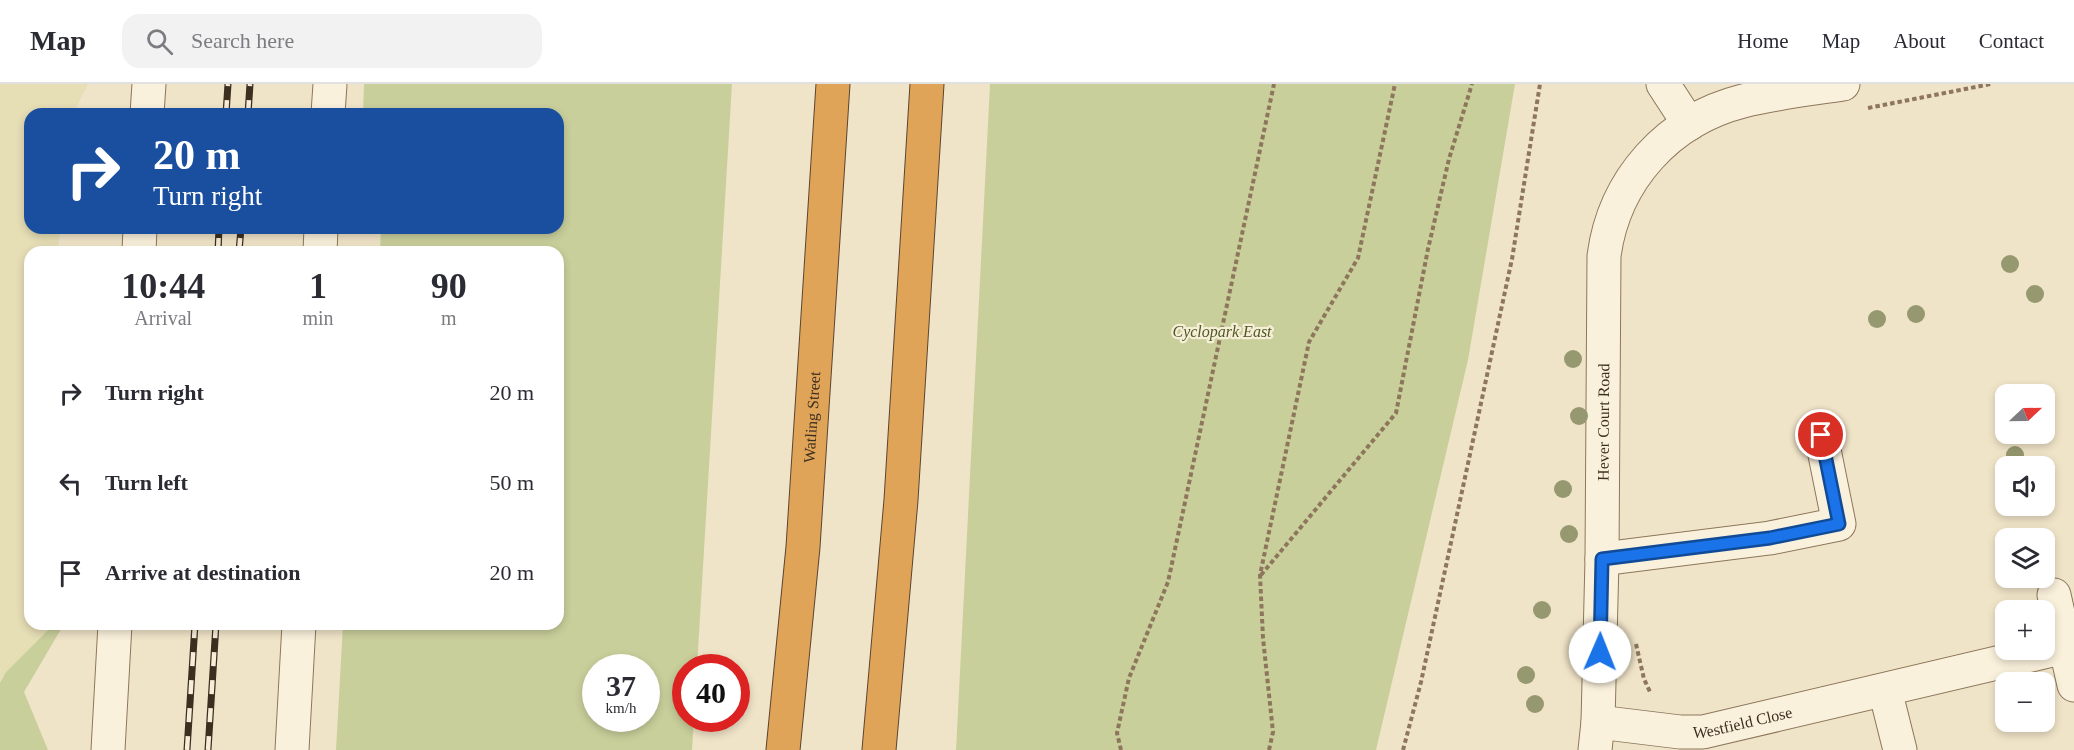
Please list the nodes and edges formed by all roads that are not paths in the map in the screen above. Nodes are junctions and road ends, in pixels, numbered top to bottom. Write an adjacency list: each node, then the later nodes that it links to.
1 (149, 84): 7 (street)
2 (330, 84): 8 (street)
3 (833, 84): 21 (highway, Watling Street)
4 (927, 84): 22 (highway)
5 (1663, 84): 9 (street)
6 (1850, 97): 9 (street, Hever Court Road)
7 (147, 108)
8 (328, 108)
9 (1689, 124): 11 (street, Hever Court Road)
10 (1821, 435): 11 (street)
11 (1602, 559): 18 (street, Hever Court Road)
12 (2054, 595): 15 (street)
13 (115, 630): 19 (street)
14 (299, 630): 20 (street)
15 (2065, 647): 16 (street); 17 (street, Westfield Close)
16 (2074, 685)
17 (1885, 690): 18 (street, Westfield Close); 23 (street)
18 (1597, 736)
19 (108, 750)
20 (292, 750)
21 (783, 750)
22 (879, 750)
23 (1900, 750)

